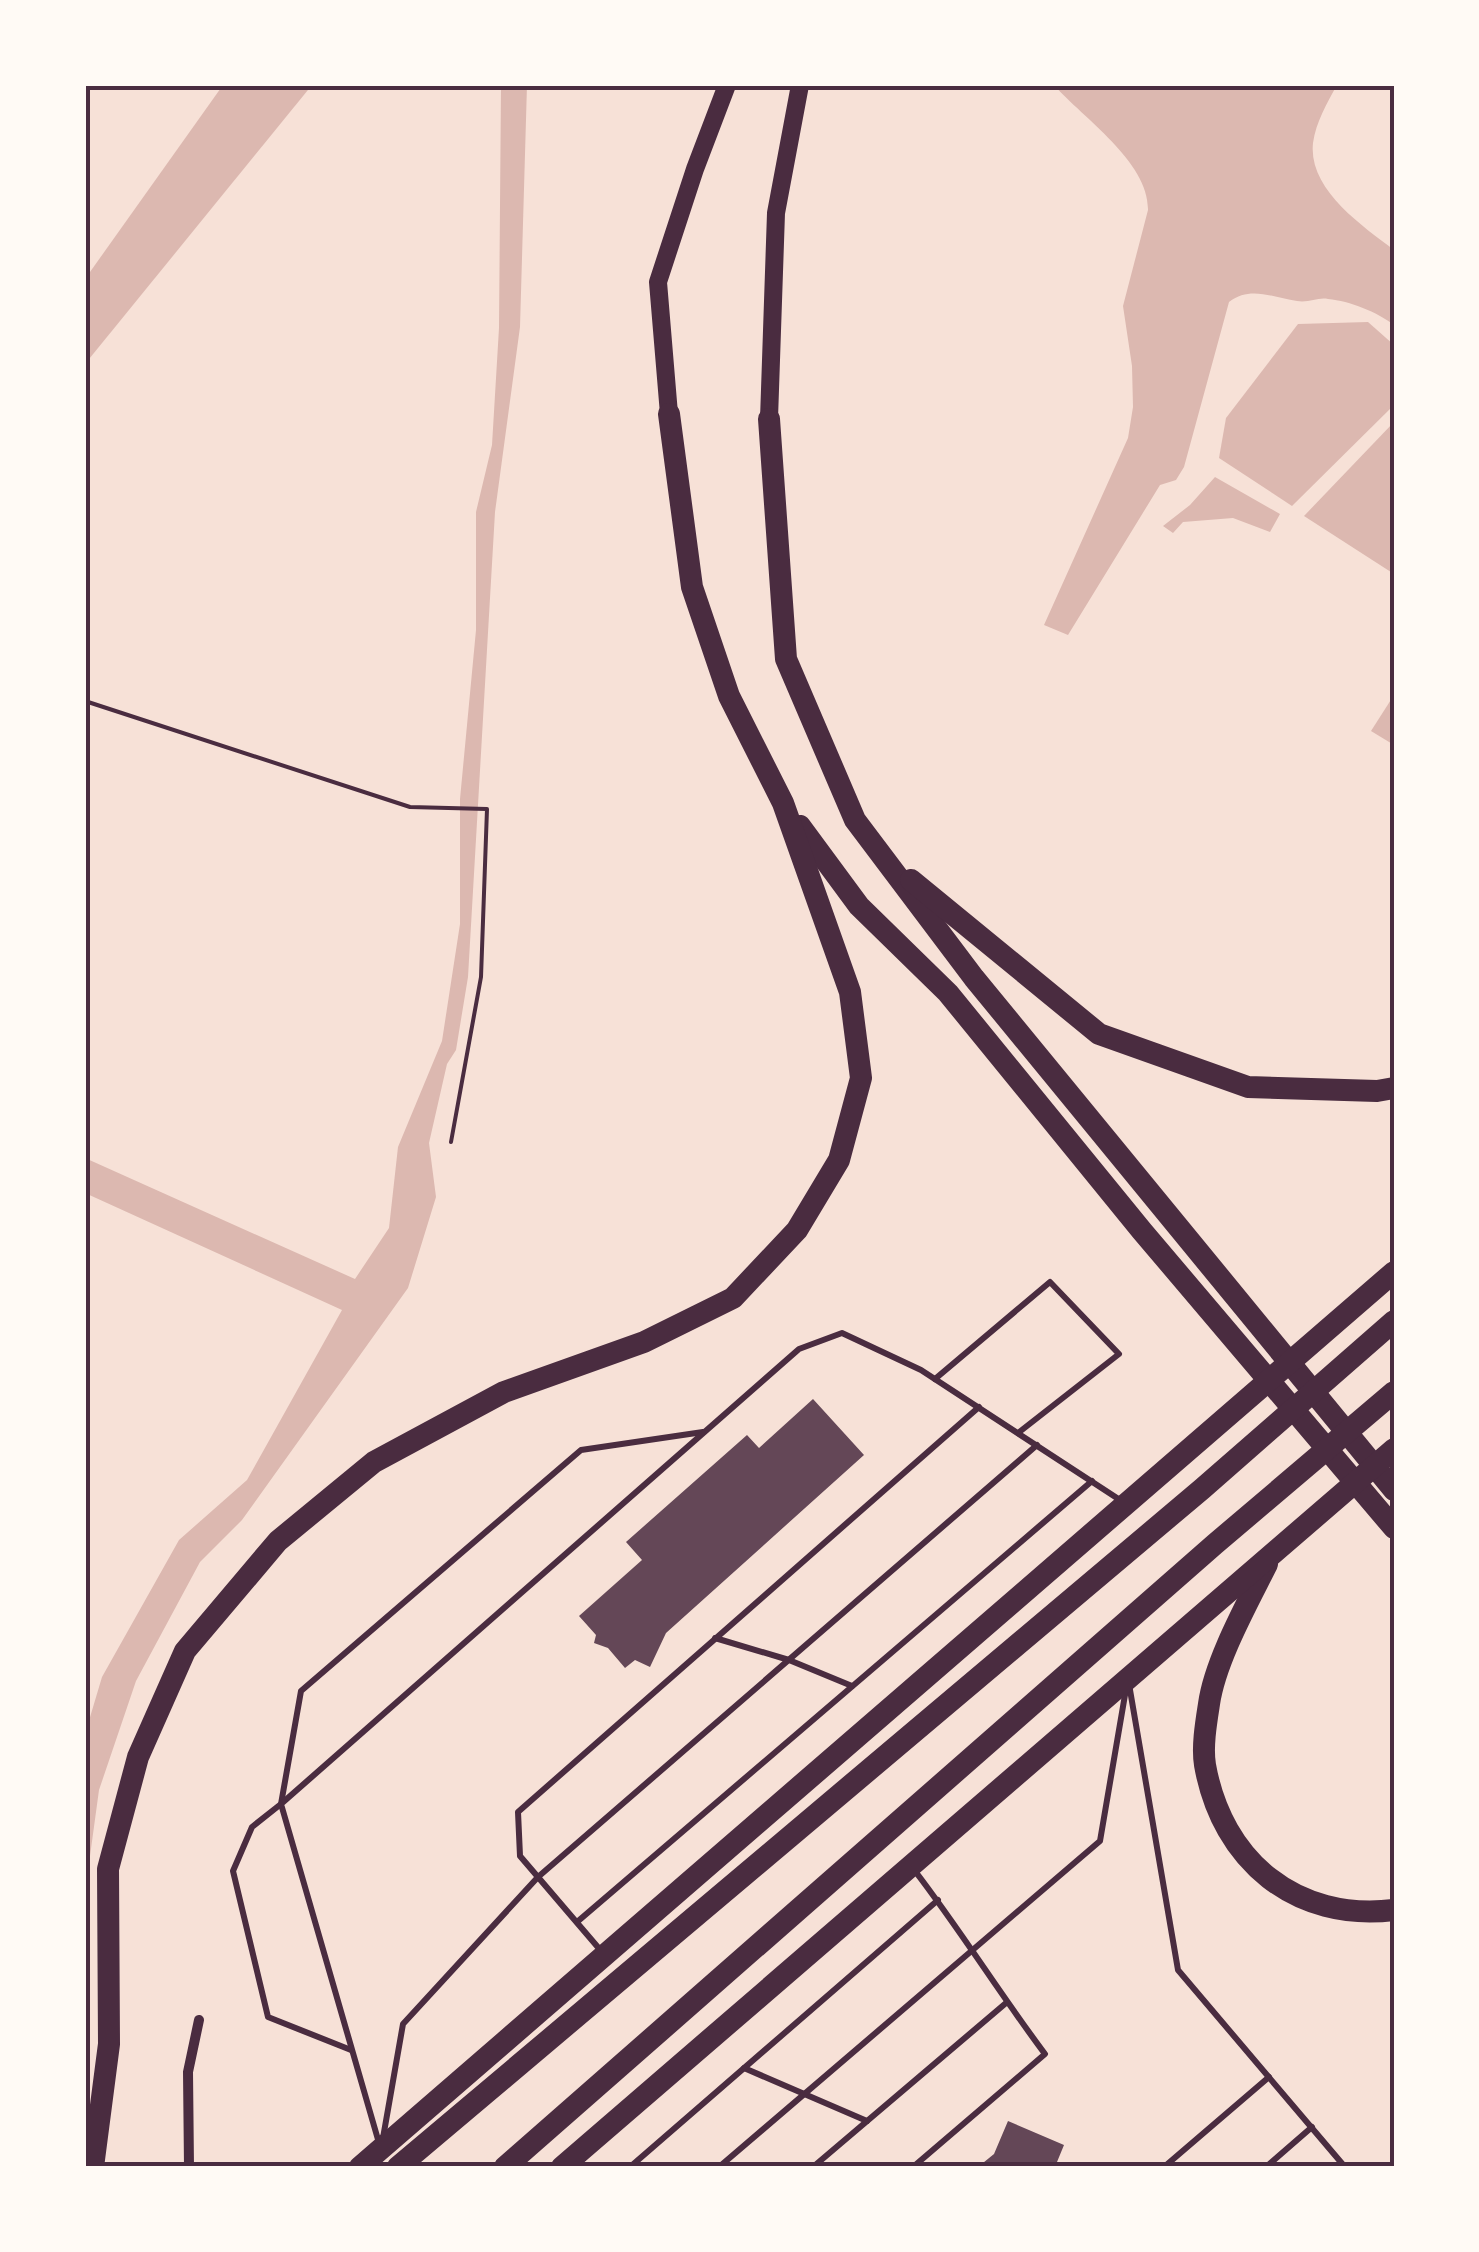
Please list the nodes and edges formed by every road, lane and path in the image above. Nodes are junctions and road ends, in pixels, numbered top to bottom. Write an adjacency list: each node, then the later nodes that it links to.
1 (727, 85): 3 (main road)
2 (800, 85): 4 (main road)
3 (669, 414): 6 (highway)
4 (770, 419): 7 (highway)
5 (85, 701): 9 (path)
6 (783, 803): 22 (highway); 45 (highway)
7 (881, 855): 8 (highway); 20 (highway)
8 (1394, 1088)
9 (451, 1142)
10 (1394, 1272): 21 (highway)
11 (1394, 1321): 47 (highway)
12 (935, 1379): 14 (lane); 15 (lane); 16 (lane)
13 (1394, 1392): 48 (highway)
14 (978, 1407): 16 (lane); 24 (lane)
15 (704, 1432): 28 (lane); 28 (lane)
16 (1018, 1433): 17 (lane)
17 (1036, 1445): 19 (lane); 25 (lane)
18 (1394, 1448): 23 (highway)
19 (1092, 1482): 21 (lane); 27 (lane)
20 (1394, 1490)
21 (1126, 1504): 35 (highway)
22 (1394, 1528)
23 (1271, 1556): 26 (highway); 32 (highway)
24 (716, 1638): 25 (lane); 30 (lane)
25 (789, 1660): 27 (lane); 30 (lane)
26 (1128, 1678): 29 (highway); 34 (lane); 40 (lane)
27 (852, 1686): 33 (lane)
28 (282, 1804): 38 (lane); 38 (lane)
29 (911, 1866): 31 (lane); 49 (highway)
30 (538, 1876): 33 (lane); 44 (lane)
31 (938, 1900): 34 (lane); 39 (lane)
32 (1394, 1910)
33 (577, 1922): 35 (lane)
34 (974, 1949): 36 (lane); 41 (lane)
35 (605, 1955): 44 (highway)
36 (1006, 2002): 42 (lane); 53 (lane)
37 (200, 2020): 46 (street)
38 (352, 2050): 44 (lane)
39 (744, 2068): 41 (lane); 50 (lane)
40 (1268, 2077): 43 (lane); 54 (lane)
41 (804, 2094): 42 (lane); 51 (lane)
42 (866, 2122): 52 (lane)
43 (1312, 2127): 55 (lane); 56 (lane)
44 (370, 2158)
45 (93, 2167)
46 (189, 2167)
47 (398, 2167)
48 (504, 2167)
49 (562, 2167)
50 (630, 2167)
51 (718, 2167)
52 (813, 2167)
53 (914, 2167)
54 (1164, 2167)
55 (1266, 2167)
56 (1345, 2167)

